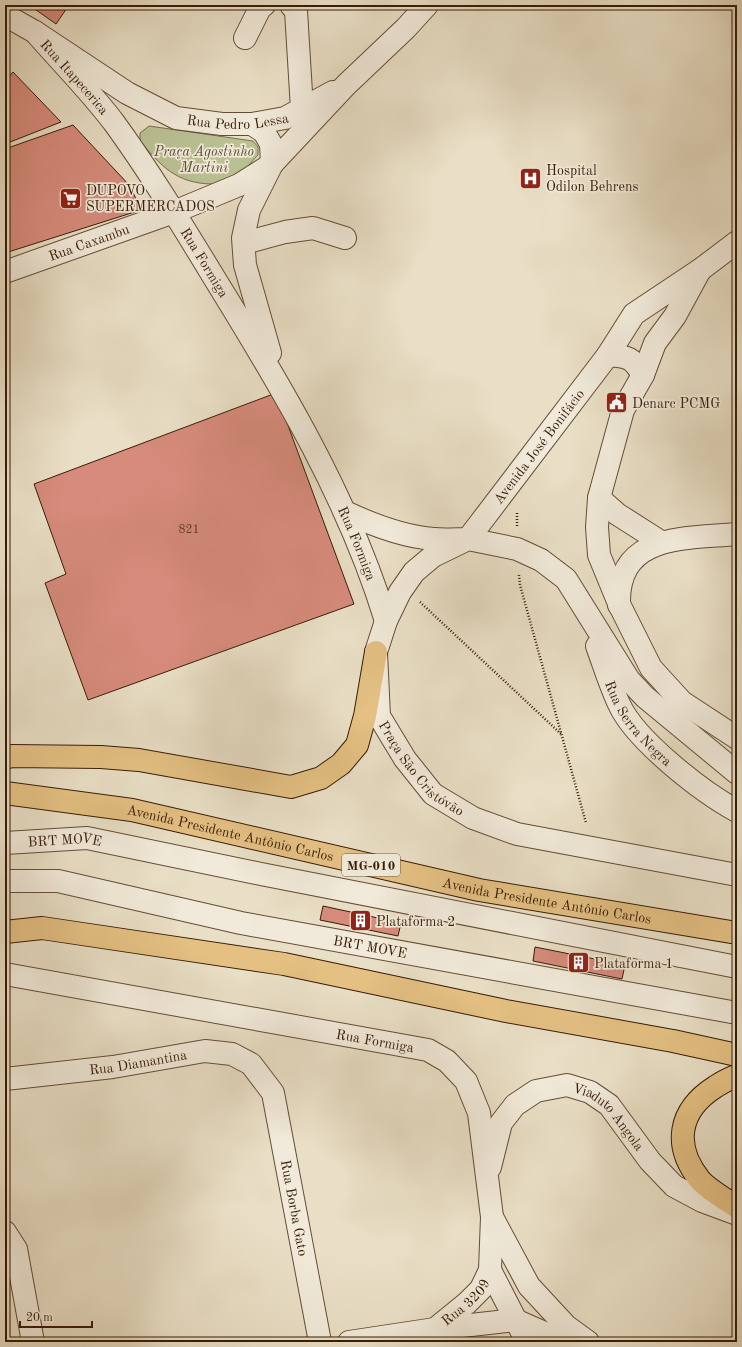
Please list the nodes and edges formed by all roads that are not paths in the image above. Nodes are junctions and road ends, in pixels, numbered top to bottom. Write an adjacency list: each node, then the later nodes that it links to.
1 (264, 5): 6 (street)
2 (290, 5): 9 (street)
3 (427, 5): 7 (street, Rua Pedro Lessa)
4 (5, 15): 5 (street, Rua Itapecerica)
5 (35, 32): 8 (street, Rua Itapecerica); 10 (street, Rua Itapecerica)
6 (245, 38)
7 (346, 85): 9 (street, Rua Pedro Lessa); 12 (street, Rua Pedro Lessa)
8 (127, 93): 10 (street); 11 (street, Rua Pedro Lessa)
9 (302, 109): 11 (street, Rua Pedro Lessa)
10 (114, 123): 13 (street, Rua Formiga)
11 (252, 124): 12 (street)
12 (272, 164): 13 (street, Rua Pedro Lessa); 16 (street, Rua Formiga)
13 (174, 212): 18 (street, Rua Caxambu); 21 (street, Rua Formiga)
14 (345, 238): 16 (street)
15 (737, 242): 17 (street, Avenida José Bonifácio)
16 (244, 244): 21 (street, Rua Formiga)
17 (700, 270): 19 (street, Avenida José Bonifácio); 20 (street, Avenida José Bonifácio)
18 (5, 272)
19 (608, 355): 20 (street); 25 (street, Avenida José Bonifácio)
20 (643, 375): 22 (street, Avenida José Bonifácio)
21 (279, 383): 23 (street, Rua Formiga)
22 (599, 498): 26 (street); 28 (street, Avenida José Bonifácio)
23 (345, 512): 25 (street); 29 (street, Rua Formiga)
24 (737, 534): 26 (street)
25 (468, 539): 27 (street); 29 (street, Praça São Cristóvão)
26 (661, 542): 28 (street)
27 (581, 604): 31 (street); 36 (street, Rua Serra Negra)
28 (620, 606): 31 (street); 32 (street)
29 (386, 621): 30 (street, Praça São Cristóvão)
30 (376, 652): 33 (highway); 38 (street, Praça São Cristóvão)
31 (629, 680): 34 (street)
32 (737, 738)
33 (5, 758)
34 (737, 774)
35 (5, 793): 41 (highway, Avenida Presidente Antônio Carlos / MG-010)
36 (737, 811)
37 (5, 843): 42 (street, BRT MOVE)
38 (737, 875)
39 (5, 881): 44 (street, BRT MOVE)
40 (5, 932): 45 (highway)
41 (737, 933)
42 (737, 967)
43 (5, 974): 49 (street, Rua Formiga)
44 (737, 1013)
45 (737, 1055)
46 (262, 1076): 48 (street, Rua Diamantina); 58 (street, Rua Borba Gato)
47 (737, 1076): 50 (highway)
48 (5, 1078)
49 (487, 1179): 51 (street, Viaduto Angola); 52 (street, Rua Formiga)
50 (737, 1207)
51 (737, 1214)
52 (492, 1217): 54 (street, Rua Formiga); 62 (street)
53 (5, 1232): 57 (street)
54 (490, 1270): 55 (street, Rua Formiga); 56 (street, Rua 3209)
55 (515, 1320): 56 (street, Rua 3209); 60 (street, Rua Formiga); 61 (street)
56 (435, 1329): 59 (street, Rua 3209)
57 (33, 1342)
58 (320, 1342)
59 (349, 1342)
60 (526, 1342)
61 (565, 1342)
62 (588, 1342)

